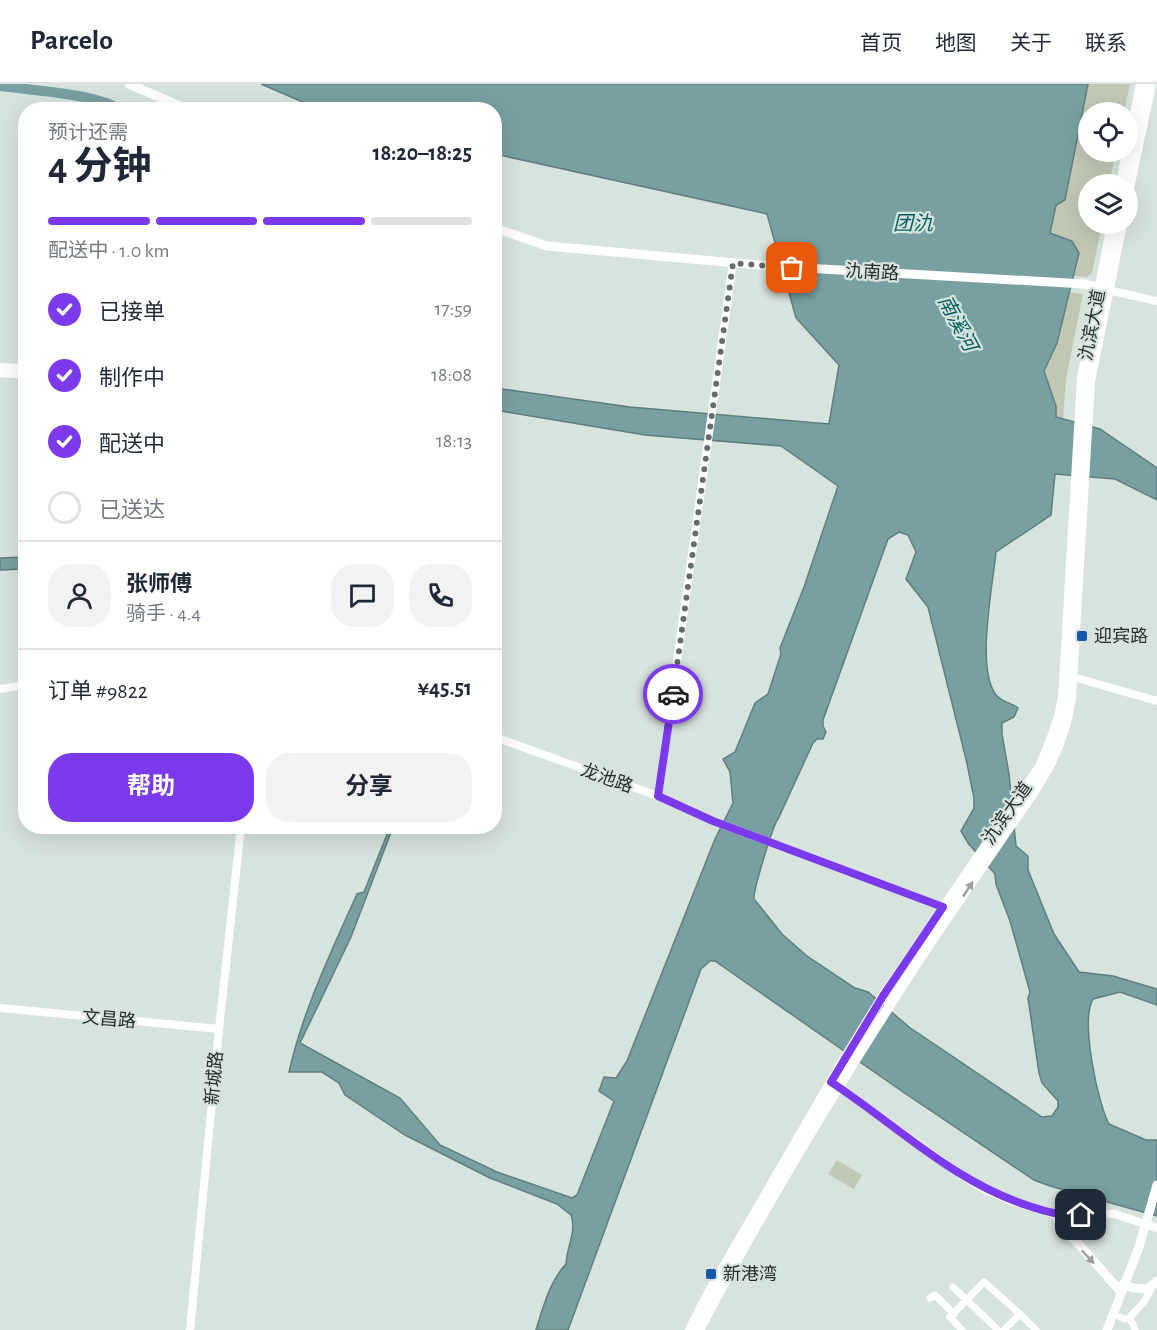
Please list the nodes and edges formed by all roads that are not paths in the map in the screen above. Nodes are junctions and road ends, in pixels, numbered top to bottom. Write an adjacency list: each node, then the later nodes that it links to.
1 (129, 84): 4 (main road)
2 (1141, 84): 5 (main road)
3 (1151, 84): 6 (main road)
4 (171, 102)
5 (1137, 102)
6 (1132, 174)
7 (502, 230): 10 (main road, 氿南路)
8 (1111, 234): 11 (main road, 氿滨大道)
9 (1119, 234): 11 (main road, 氿滨大道)
10 (733, 263): 11 (main road, 氿南路); 24 (street)
11 (1104, 289): 12 (street); 17 (main road, 氿滨大道)
12 (1157, 300)
13 (0, 366): 14 (street)
14 (18, 367)
15 (0, 373): 16 (street)
16 (18, 374)
17 (1079, 479): 18 (main road, 氿滨大道); 23 (main road, 氿滨大道)
18 (1072, 677): 21 (street); 23 (main road, 氿滨大道)
19 (18, 686): 20 (street)
20 (0, 689)
21 (1157, 701)
22 (502, 740): 24 (street, 龙池路)
23 (1027, 794): 26 (main road, 氿滨大道)
24 (658, 796): 26 (street, 龙池路)
25 (240, 834): 28 (street, 新城路)
26 (948, 909): 29 (main road, 氿滨大道)
27 (0, 1008): 28 (street, 文昌路)
28 (219, 1029): 44 (street, 新城路)
29 (834, 1084): 31 (street); 45 (main road, 氿滨大道); 46 (main road, 氿滨大道)
30 (1157, 1185): 37 (main road)
31 (1056, 1215): 32 (street); 34 (main road)
32 (1081, 1215): 33 (street); 34 (main road)
33 (1157, 1228)
34 (1076, 1241): 37 (main road, one-way to 37)
35 (1154, 1284): 37 (main road); 43 (street)
36 (953, 1287): 39 (street)
37 (1122, 1288): 42 (main road)
38 (930, 1298): 40 (street)
39 (967, 1300): 40 (street); 41 (street); 48 (street)
40 (954, 1314): 47 (street)
41 (1020, 1314): 49 (street); 50 (street)
42 (1113, 1315): 43 (street); 51 (main road)
43 (1126, 1319): 52 (street)
44 (190, 1330)
45 (690, 1330)
46 (699, 1330)
47 (962, 1330)
48 (998, 1330)
49 (1004, 1330)
50 (1036, 1330)
51 (1107, 1330)
52 (1135, 1330)

